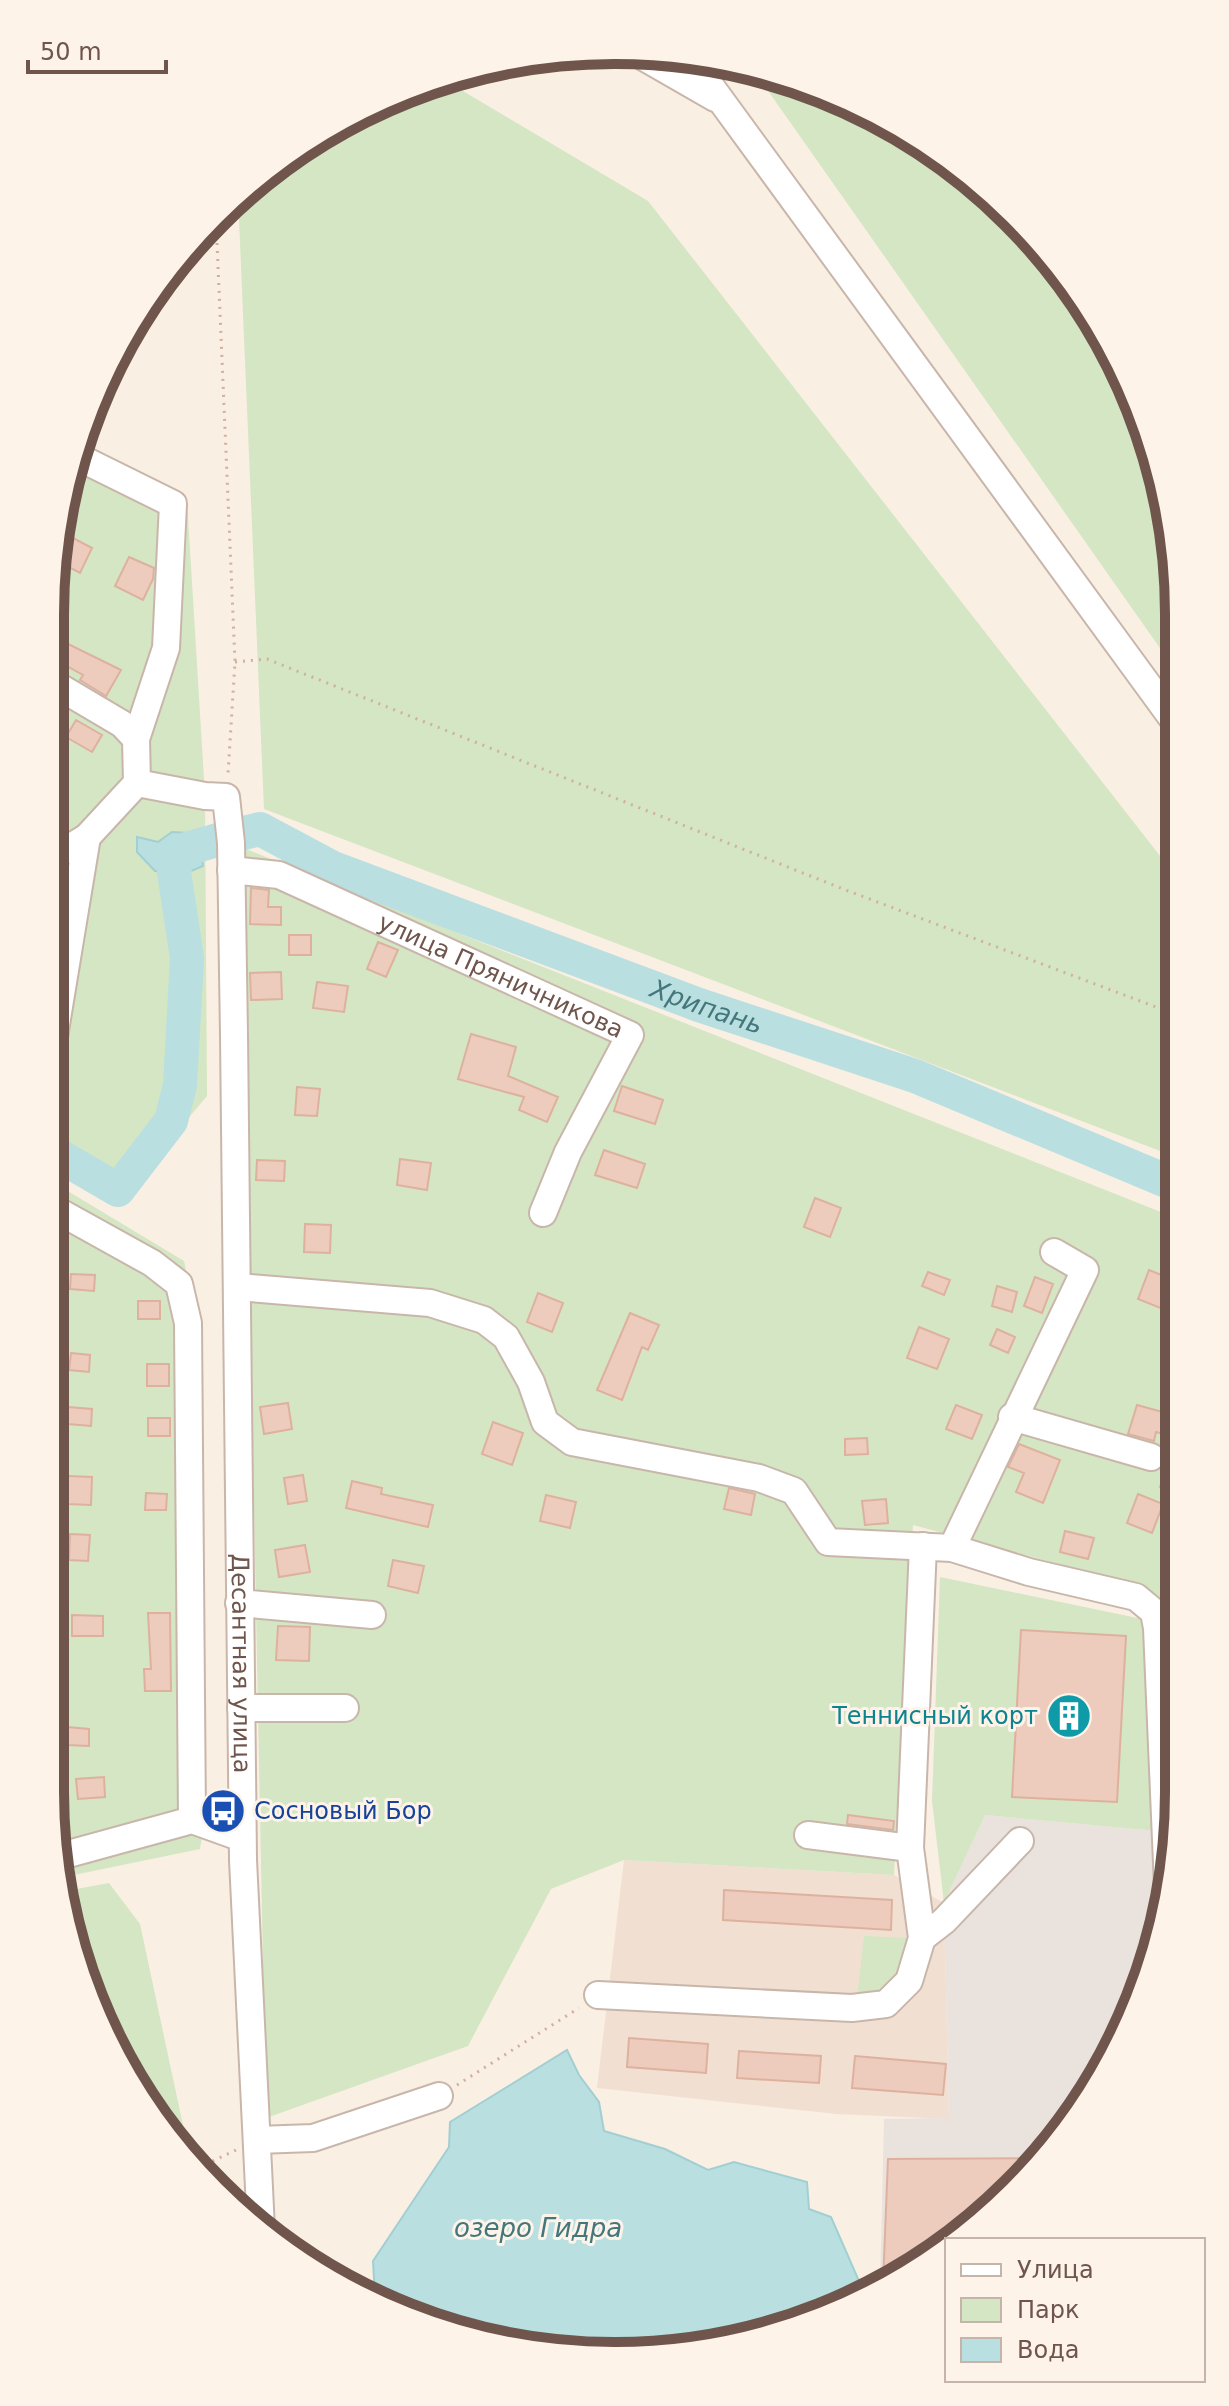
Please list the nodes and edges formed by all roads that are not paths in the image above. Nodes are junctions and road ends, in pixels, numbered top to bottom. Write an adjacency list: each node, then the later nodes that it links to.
1 (659, 66): 3 (street)
2 (700, 71): 3 (street)
3 (722, 102): 6 (street)
4 (86, 461): 7 (street)
5 (64, 690): 7 (street)
6 (1165, 708)
7 (136, 739): 8 (street)
8 (137, 783): 9 (street); 11 (street, Десантная улица)
9 (87, 837): 10 (street); 12 (street)
10 (64, 851)
11 (231, 870): 13 (street, улица Пряничникова); 16 (street, Десантная улица)
12 (64, 976)
13 (543, 1213)
14 (64, 1214): 26 (street)
15 (1054, 1252): 17 (street)
16 (243, 1288): 19 (street); 21 (street, Десантная улица)
17 (1012, 1417): 18 (street); 20 (street)
18 (1151, 1457)
19 (923, 1546): 20 (street); 30 (street)
20 (952, 1548): 25 (street)
21 (239, 1603): 22 (street); 23 (street, Десантная улица)
22 (372, 1615)
23 (241, 1708): 24 (street); 28 (street, Десантная улица)
24 (345, 1708)
25 (1165, 1807)
26 (192, 1820): 28 (street); 31 (street)
27 (808, 1835): 30 (street)
28 (242, 1838): 37 (street, Десантная улица)
29 (1020, 1841): 32 (street)
30 (910, 1848): 32 (street)
31 (68, 1854)
32 (922, 1938): 33 (street)
33 (901, 1988): 34 (street); 35 (street)
34 (598, 1995)
35 (899, 2017)
36 (439, 2096): 37 (street)
37 (257, 2140): 38 (street, Десантная улица)
38 (260, 2212)

